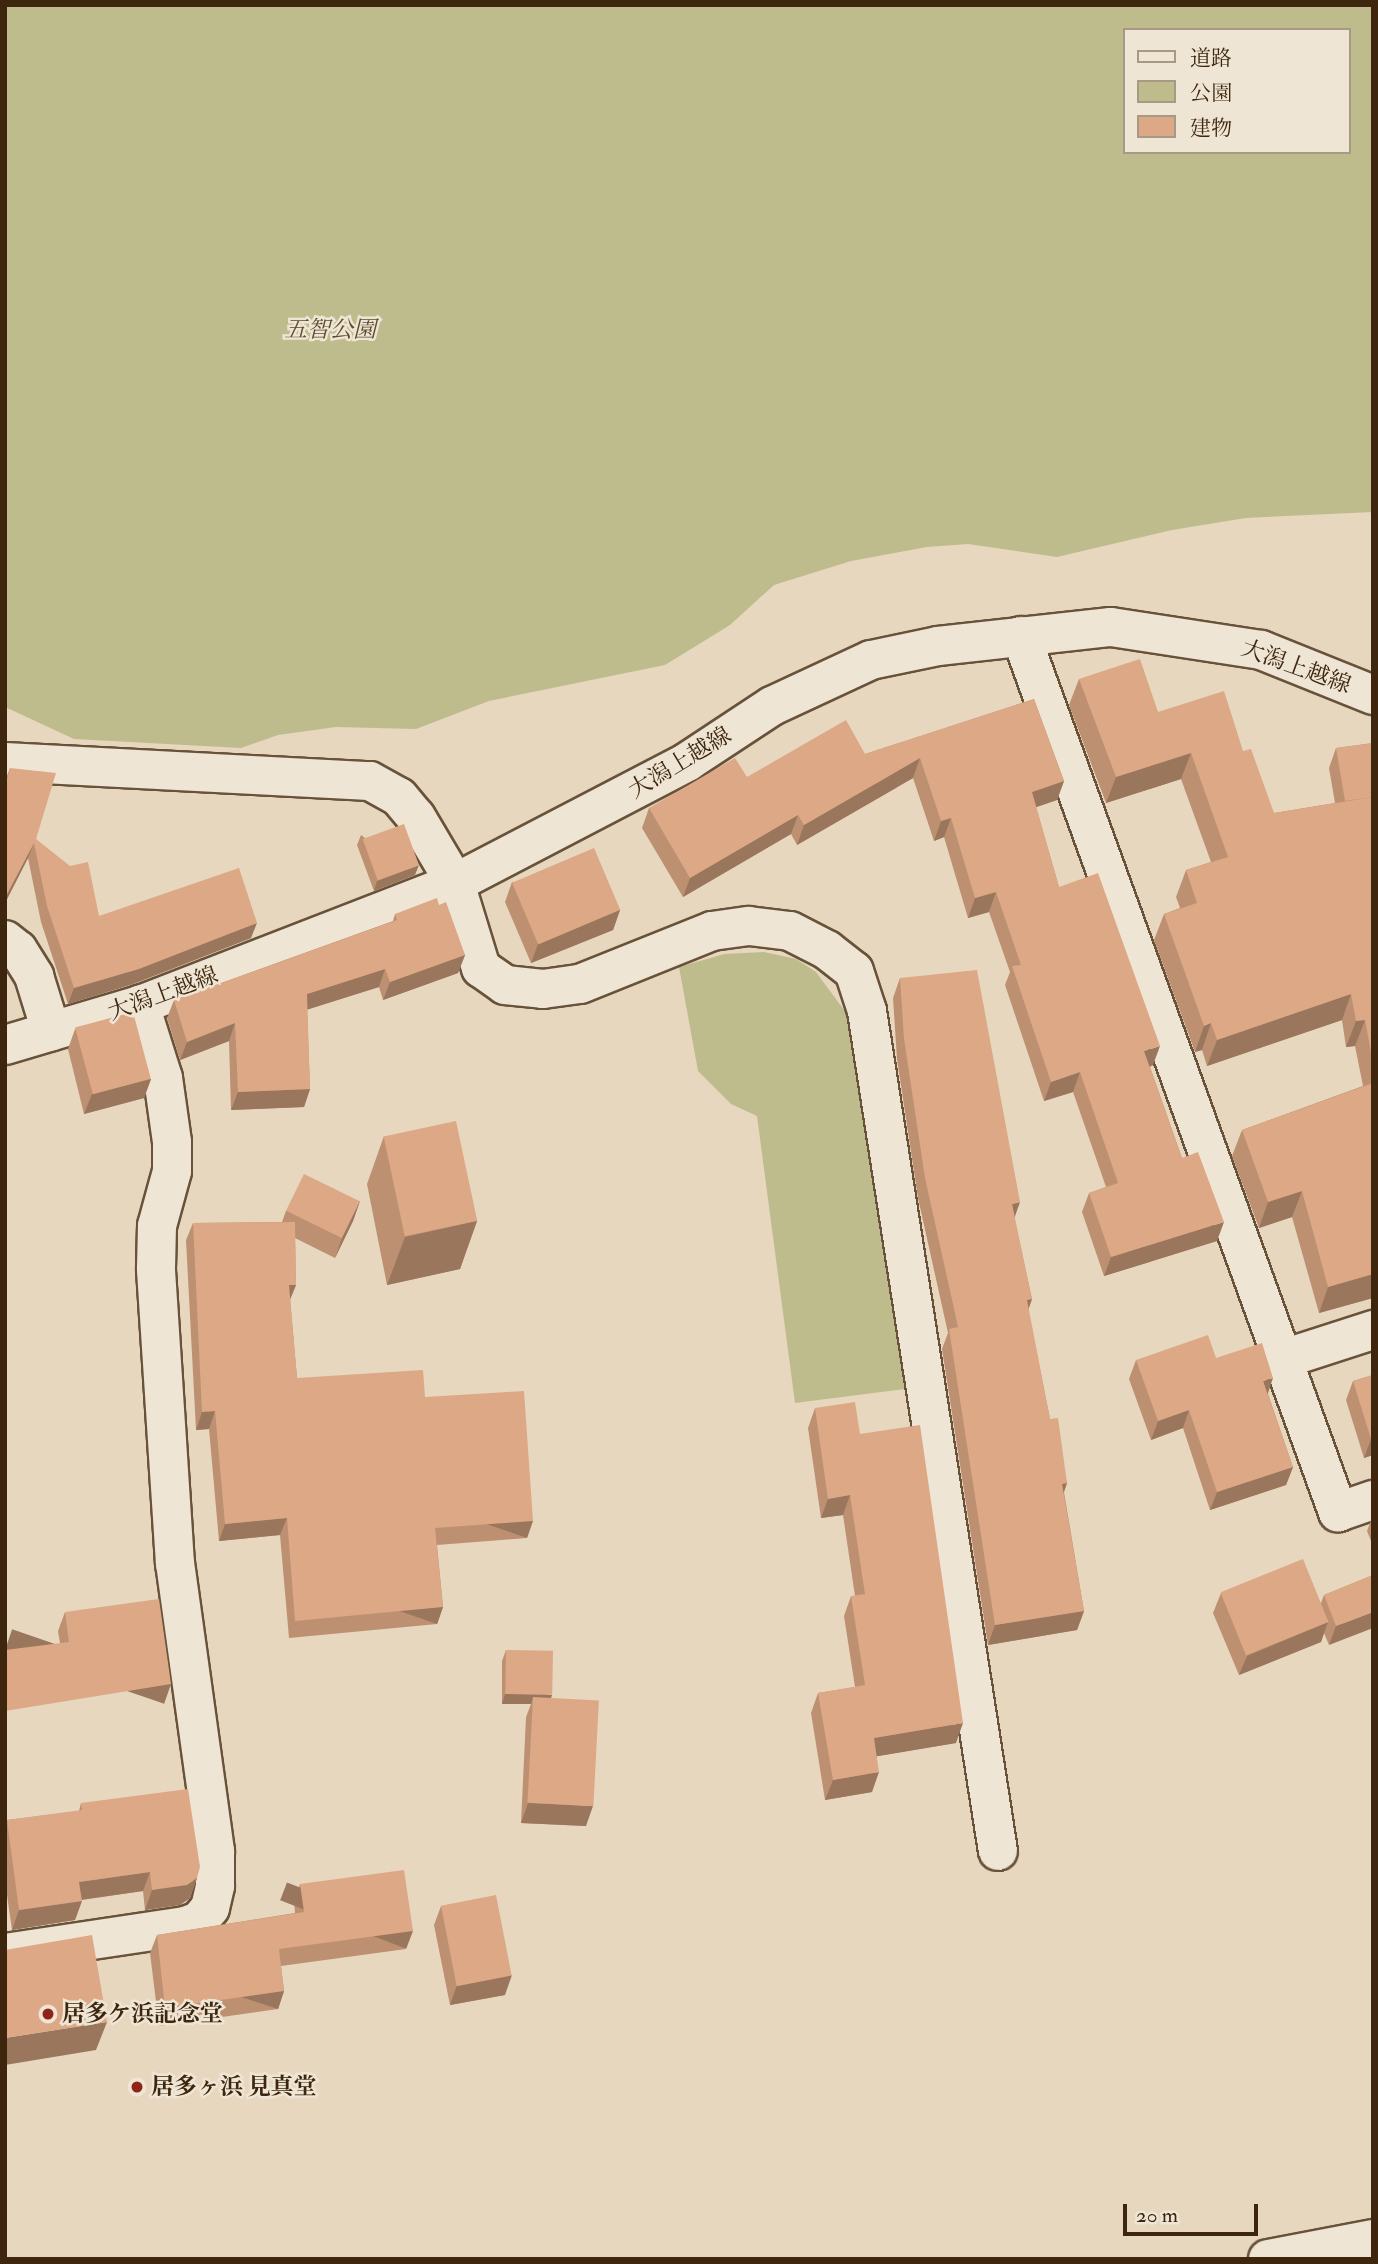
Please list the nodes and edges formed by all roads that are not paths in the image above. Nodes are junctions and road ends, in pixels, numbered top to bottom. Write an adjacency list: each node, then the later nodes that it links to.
1 (1021, 636): 2 (street, 大潟上越線); 4 (street, 大潟上越線); 10 (street)
2 (1373, 695)
3 (5, 762): 4 (street)
4 (455, 883): 6 (street, 大潟上越線); 12 (street)
5 (5, 940): 7 (street)
6 (140, 1005): 7 (street, 大潟上越線); 13 (street)
7 (51, 1031): 8 (street, 大潟上越線)
8 (5, 1045)
9 (1373, 1330): 10 (street)
10 (1283, 1359): 11 (street)
11 (1373, 1500)
12 (998, 1851)
13 (5, 1953)
14 (1373, 2239): 15 (street)
15 (1268, 2259)

